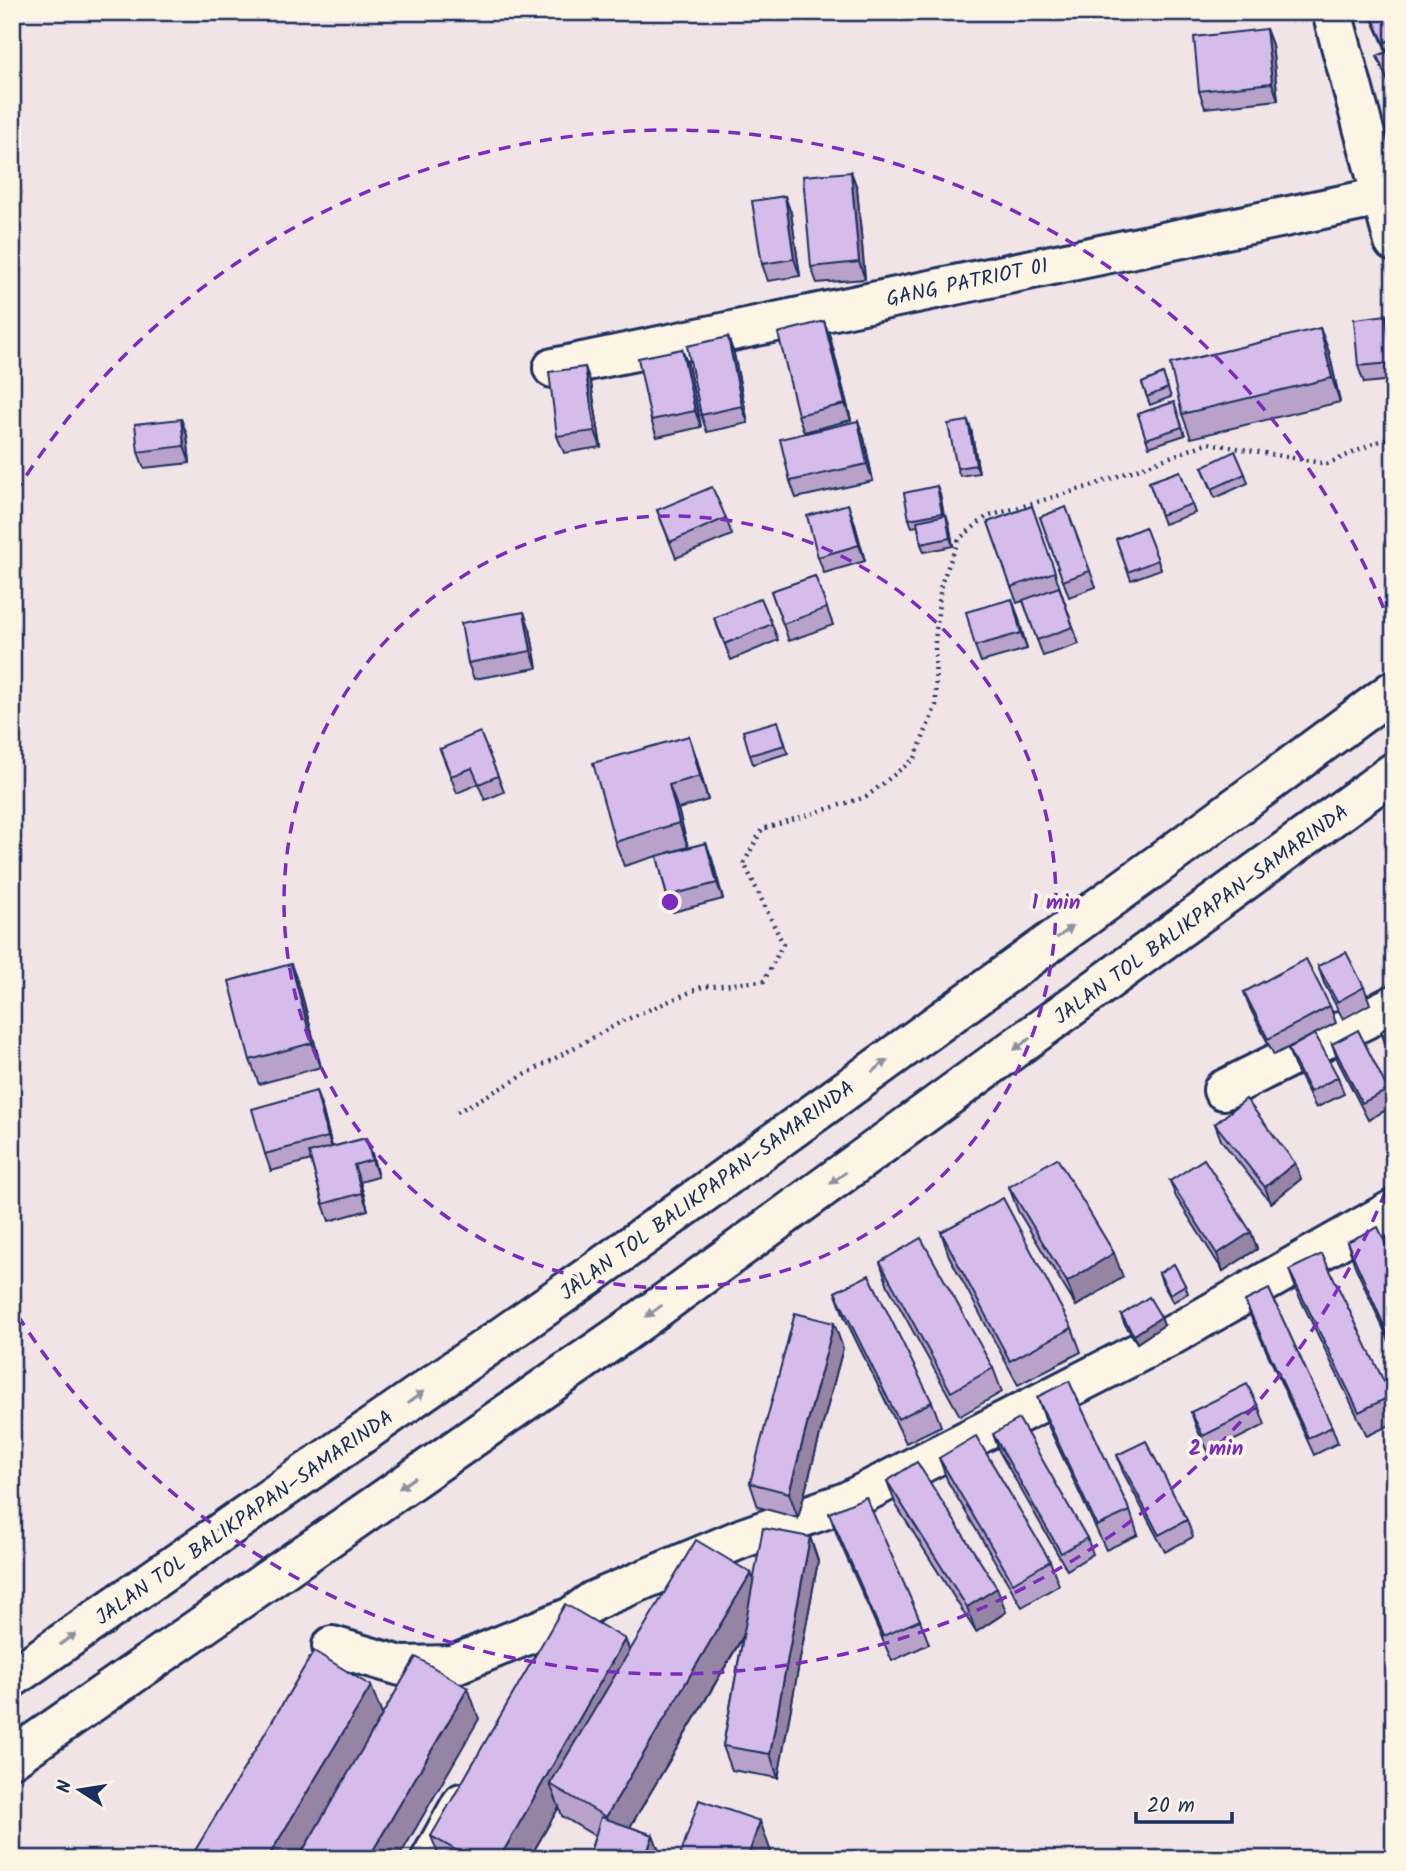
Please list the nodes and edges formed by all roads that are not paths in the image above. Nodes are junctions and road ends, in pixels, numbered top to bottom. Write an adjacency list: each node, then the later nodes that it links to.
1 (1332, 12): 2 (main road)
2 (1381, 197): 3 (main road); 4 (main road, GANG PATRIOT 01)
3 (1394, 242)
4 (553, 368)
5 (1394, 690): 13 (main road, JALAN TOL BALIKPAPAN–SAMARINDA, one-way to 5)
6 (1394, 772): 14 (main road, JALAN TOL BALIKPAPAN–SAMARINDA, one-way to 14)
7 (1394, 1004): 8 (main road)
8 (1223, 1090)
9 (1394, 1209): 10 (main road)
10 (571, 1617): 11 (main road); 12 (main road)
11 (332, 1646)
12 (543, 1663)
13 (12, 1678)
14 (12, 1758)
15 (477, 1777): 16 (main road)
16 (431, 1859)

